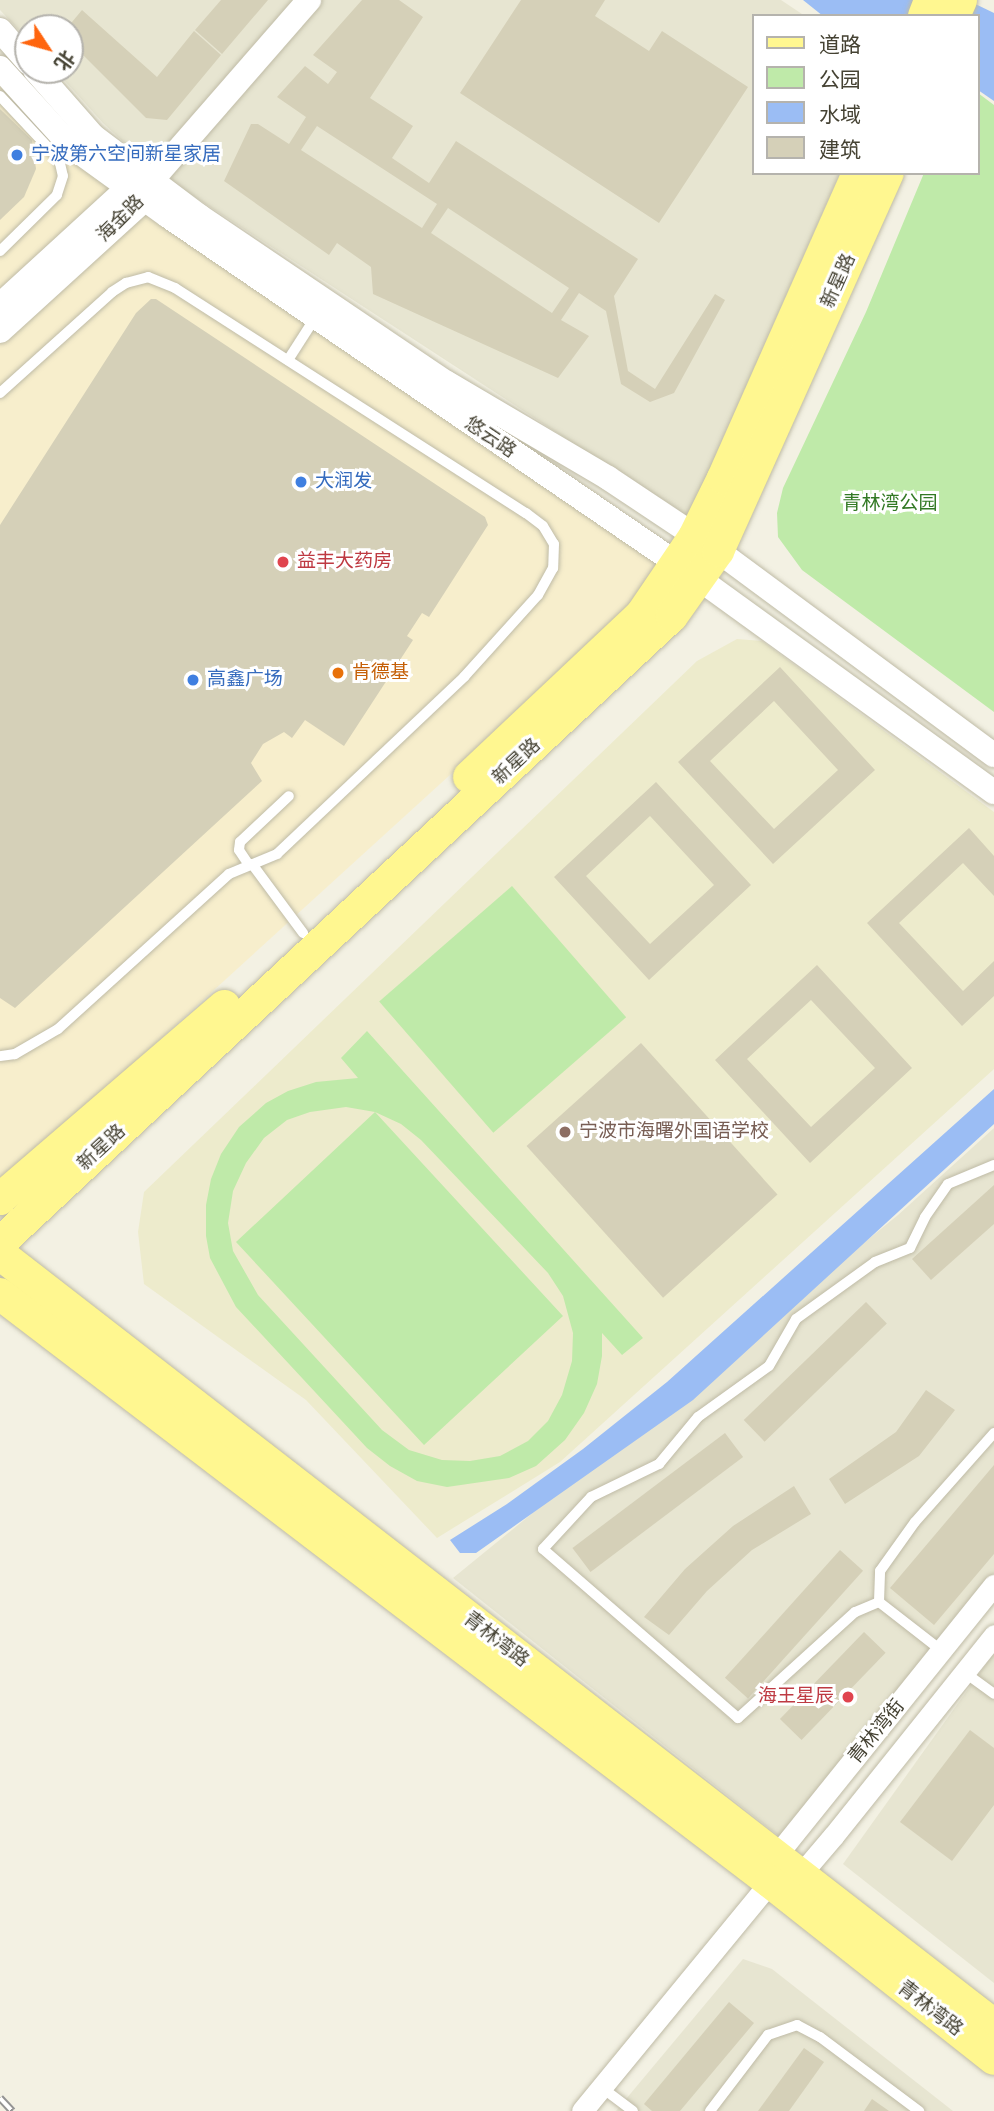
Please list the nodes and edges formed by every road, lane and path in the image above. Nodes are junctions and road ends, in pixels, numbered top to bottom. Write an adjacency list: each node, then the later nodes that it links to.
1 (309, 0): 11 (street)
2 (951, 5): 3 (main road)
3 (929, 14)
4 (0, 30): 5 (street)
5 (14, 46)
6 (0, 68): 11 (street, 悠云路)
7 (47, 84): 11 (street, 悠云路)
8 (0, 96): 12 (lane)
9 (857, 175): 18 (main road, 新星路)
10 (887, 175): 18 (main road, 新星路)
11 (142, 189): 13 (street, 海金路); 14 (street, 悠云路); 15 (street, 海金路); 18 (street, 悠云路)
12 (0, 251)
13 (0, 305)
14 (315, 318): 16 (lane); 19 (street, 悠云路)
15 (0, 331)
16 (288, 360): 17 (lane); 23 (lane)
17 (0, 393)
18 (706, 544): 19 (main road, 新星路); 20 (street, 悠云路)
19 (687, 571): 21 (street, 悠云路); 24 (main road, 新星路); 28 (main road, 新星路)
20 (994, 755)
21 (994, 792)
22 (289, 796): 23 (lane)
23 (250, 865): 24 (lane); 25 (lane)
24 (303, 933): 27 (main road, 新星路)
25 (0, 1056)
26 (994, 1165): 33 (lane)
27 (0, 1199)
28 (0, 1243)
29 (0, 1254): 38 (main road, 青林湾路)
30 (0, 1294): 38 (main road, 青林湾路)
31 (994, 1433): 33 (lane)
32 (994, 1585): 35 (street, 青林湾街)
33 (879, 1602): 35 (lane)
34 (994, 1635): 36 (street, 青林湾街)
35 (942, 1651): 38 (street, 青林湾街)
36 (964, 1672): 37 (lane); 38 (street, 青林湾街)
37 (994, 1694)
38 (782, 1871): 39 (main road, 青林湾路); 40 (main road, 青林湾路); 41 (street, 青林湾街)
39 (994, 2025)
40 (994, 2059)
41 (601, 2087): 42 (street, 青林湾街); 43 (lane)
42 (582, 2111)
43 (633, 2111)
44 (710, 2111): 45 (lane)
45 (919, 2111)

